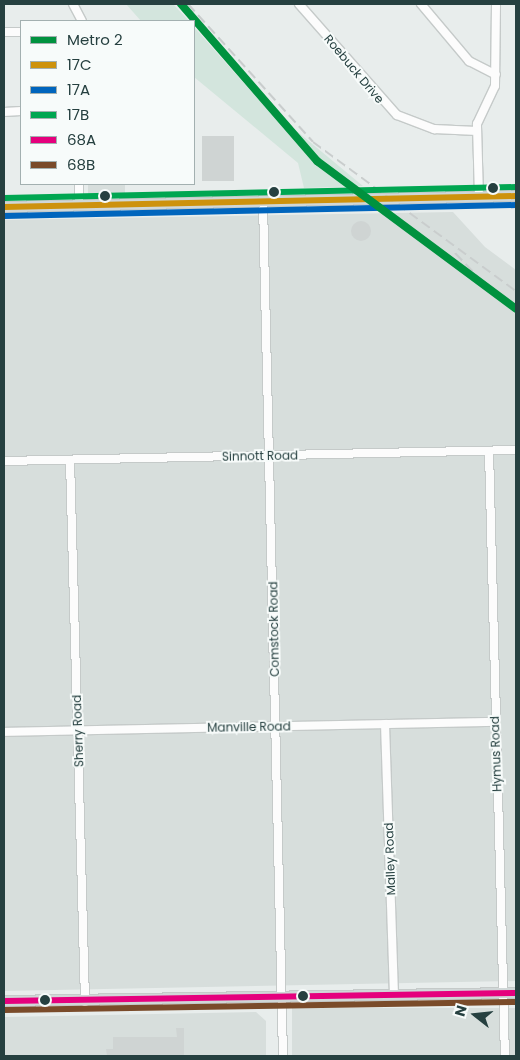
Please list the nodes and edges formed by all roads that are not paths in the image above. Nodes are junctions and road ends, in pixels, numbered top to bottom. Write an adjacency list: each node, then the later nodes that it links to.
1 (73, 4): 5 (street)
2 (299, 4): 11 (street, Roebuck Drive)
3 (421, 4): 8 (street)
4 (496, 4): 8 (street)
5 (81, 20)
6 (4, 32): 7 (street)
7 (20, 32)
8 (496, 75): 11 (street)
9 (20, 111): 10 (street)
10 (4, 112)
11 (477, 131): 14 (street)
12 (80, 185): 16 (street)
13 (516, 196): 14 (main road)
14 (479, 197): 15 (main road)
15 (263, 202): 16 (main road); 20 (street, Comstock Road)
16 (79, 205): 17 (main road)
17 (4, 207)
18 (516, 450): 19 (street, Sinnott Road)
19 (489, 451): 20 (street, Sinnott Road); 23 (street, Hymus Road)
20 (270, 456): 21 (street, Sinnott Road); 25 (street, Comstock Road)
21 (70, 460): 22 (street, Sinnott Road); 26 (street, Sherry Road)
22 (4, 461)
23 (494, 722): 24 (street, Manville Road); 28 (street, Hymus Road)
24 (385, 724): 25 (street, Manville Road); 30 (street, Malley Road)
25 (276, 726): 26 (street, Manville Road); 31 (street, Comstock Road)
26 (78, 730): 27 (street, Manville Road); 33 (street, Sherry Road)
27 (4, 732)
28 (504, 993): 29 (main road); 30 (main road); 35 (street, Hymus Road)
29 (516, 993)
30 (394, 995): 31 (main road)
31 (283, 999): 33 (main road); 34 (street, Comstock Road)
32 (4, 1002): 33 (main road)
33 (85, 1002)
34 (284, 1056)
35 (505, 1056)

